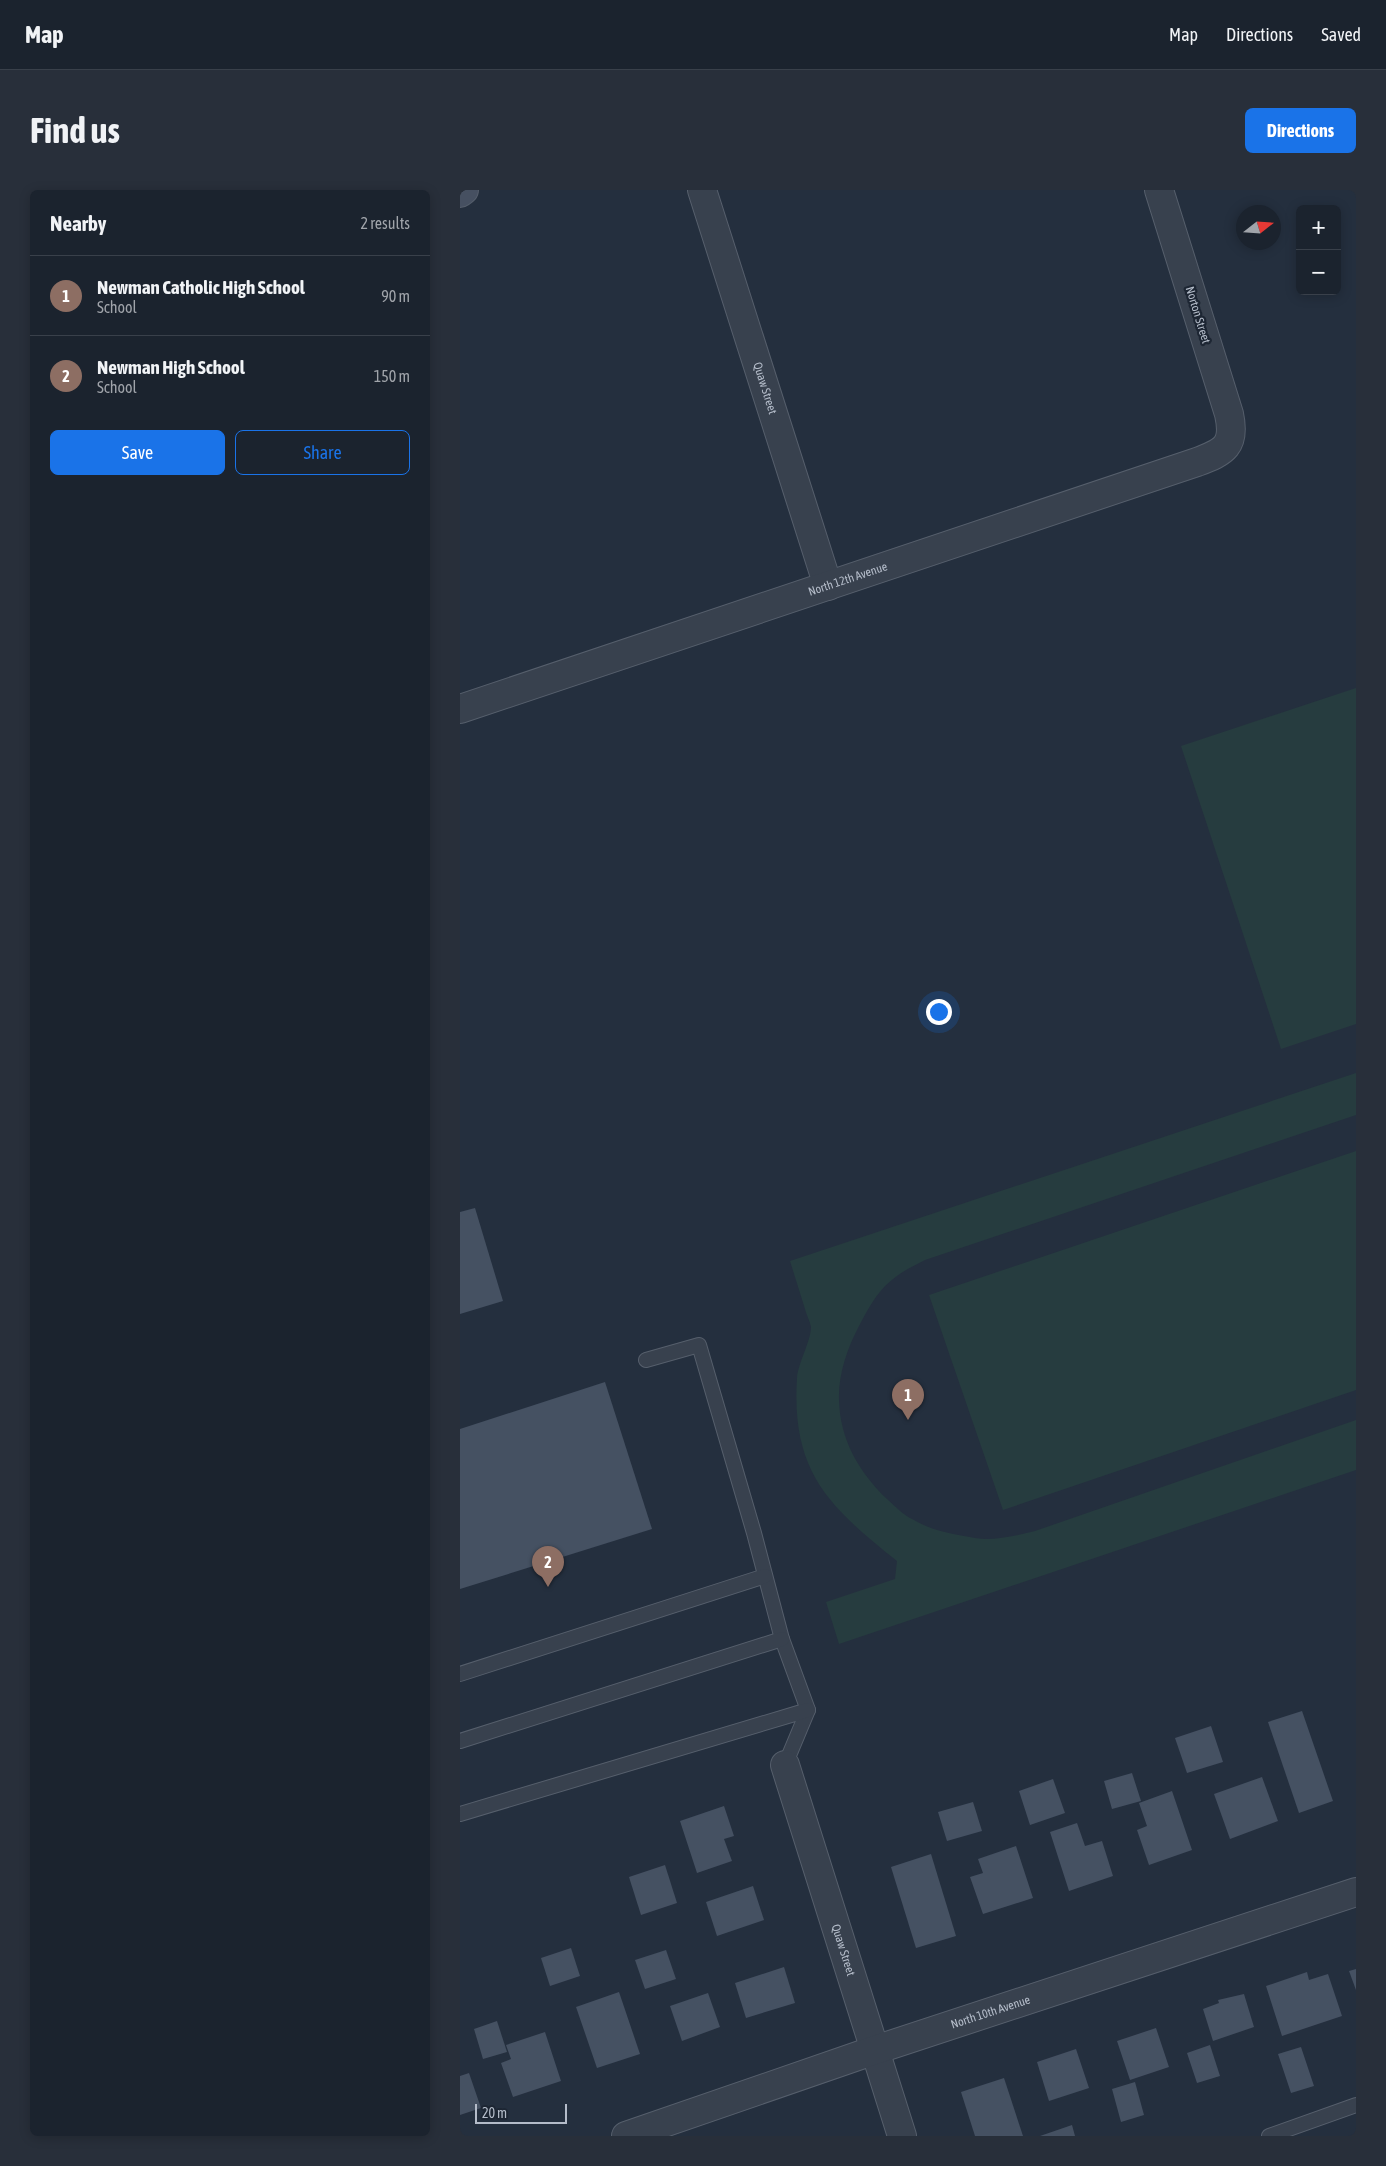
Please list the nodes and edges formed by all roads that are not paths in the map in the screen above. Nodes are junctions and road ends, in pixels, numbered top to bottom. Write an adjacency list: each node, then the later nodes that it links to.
1 (464, 190): 4 (street)
2 (702, 190): 6 (street, Quaw Street)
3 (1159, 190): 5 (street, Norton Street)
4 (460, 193)
5 (1230, 441): 6 (street, North 12th Avenue)
6 (828, 586): 7 (street, North 12th Avenue)
7 (460, 709)
8 (646, 1360): 9 (lane)
9 (765, 1576): 10 (lane); 11 (lane)
10 (782, 1639): 12 (lane); 13 (lane)
11 (460, 1674)
12 (808, 1710): 14 (lane); 15 (lane)
13 (460, 1741)
14 (785, 1765): 17 (street, Quaw Street)
15 (460, 1814)
16 (1356, 1892): 17 (street, North 10th Avenue)
17 (875, 2050): 19 (street, North 10th Avenue); 20 (street, Quaw Street)
18 (1356, 2105): 21 (lane)
19 (626, 2136)
20 (902, 2136)
21 (1269, 2136)

